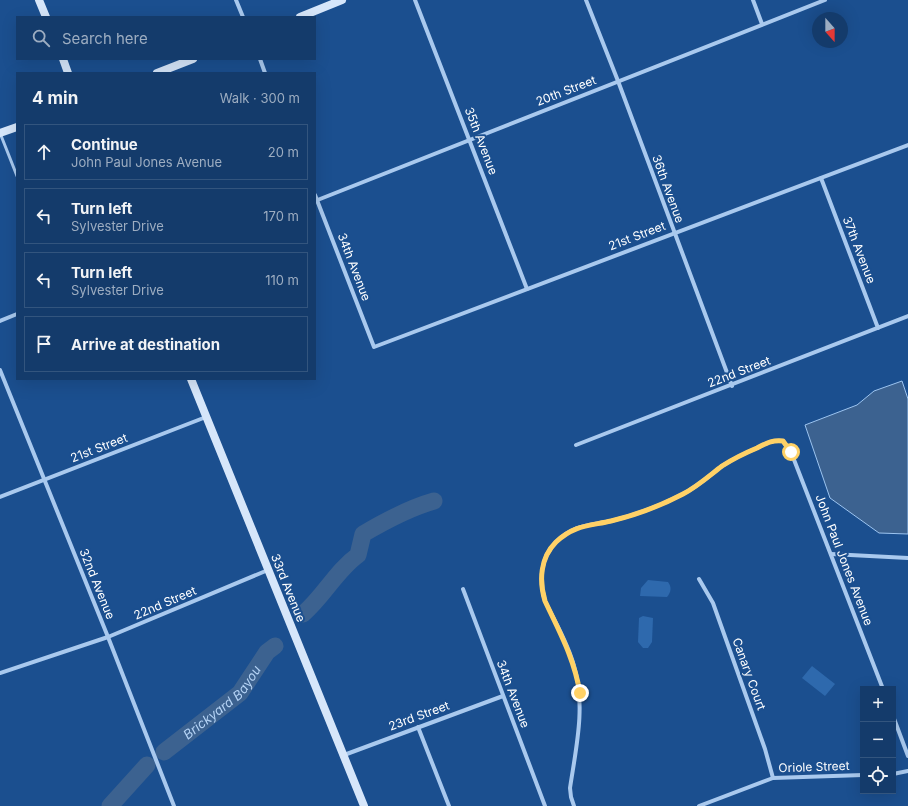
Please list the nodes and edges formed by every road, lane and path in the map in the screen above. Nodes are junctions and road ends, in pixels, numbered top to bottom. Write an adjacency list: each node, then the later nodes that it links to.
1 (39, 0): 8 (street)
2 (236, 0): 9 (street)
3 (342, 0): 10 (street)
4 (415, 0): 21 (street, 35th Avenue)
5 (586, 0): 18 (street, 36th Avenue)
6 (753, 0): 11 (street)
7 (825, 0): 11 (street, 20th Street)
8 (46, 16)
9 (242, 16)
10 (302, 16)
11 (762, 24): 18 (street, 20th Street)
12 (63, 60): 15 (street)
13 (190, 60): 16 (street)
14 (260, 60): 17 (street)
15 (68, 72)
16 (160, 72)
17 (265, 72)
18 (618, 81): 21 (street, 20th Street); 26 (street, 36th Avenue)
19 (16, 127): 20 (street)
20 (0, 133): 23 (lane)
21 (470, 139): 25 (street, 20th Street); 27 (street, 35th Avenue)
22 (908, 145): 24 (street, 21st Street)
23 (16, 173)
24 (821, 178): 26 (street, 21st Street); 31 (street, 37th Avenue)
25 (316, 200): 32 (street, 34th Avenue)
26 (674, 233): 27 (street, 21st Street); 35 (street, 36th Avenue)
27 (527, 289): 32 (street, 21st Street)
28 (16, 314): 30 (street)
29 (908, 316): 31 (street, 22nd Street)
30 (0, 321)
31 (878, 328): 35 (street, 22nd Street)
32 (374, 347)
33 (0, 370): 38 (street, 32nd Avenue)
34 (191, 380): 36 (street, 33rd Avenue)
35 (732, 386): 37 (street, 22nd Street)
36 (206, 418): 38 (street, 21st Street); 42 (street, 33rd Avenue)
37 (576, 444)
38 (45, 480): 39 (street, 21st Street); 45 (street, 32nd Avenue)
39 (0, 497)
40 (831, 554): 41 (street); 47 (street, John Paul Jones Avenue); 61 (street, John Paul Jones Avenue)
41 (908, 558)
42 (268, 570): 45 (street, 22nd Street); 51 (street, 33rd Avenue)
43 (699, 579): 56 (street, Canary Court)
44 (463, 590): 48 (street, 34th Avenue)
45 (108, 637): 46 (street, 22nd Street); 57 (street, 32nd Avenue)
46 (0, 674)
47 (882, 686)
48 (503, 696): 50 (street, 23rd Street); 60 (street, 34th Avenue)
49 (895, 722): 52 (street)
50 (418, 727): 51 (street, 23rd Street); 59 (street)
51 (343, 755): 58 (street, 33rd Avenue)
52 (908, 756)
53 (908, 771): 54 (street)
54 (896, 773)
55 (860, 775): 56 (street, Oriole Street)
56 (773, 778): 62 (street, Oriole Street)
57 (174, 806)
58 (364, 806)
59 (449, 806)
60 (545, 806)
61 (574, 806)
62 (699, 806)

